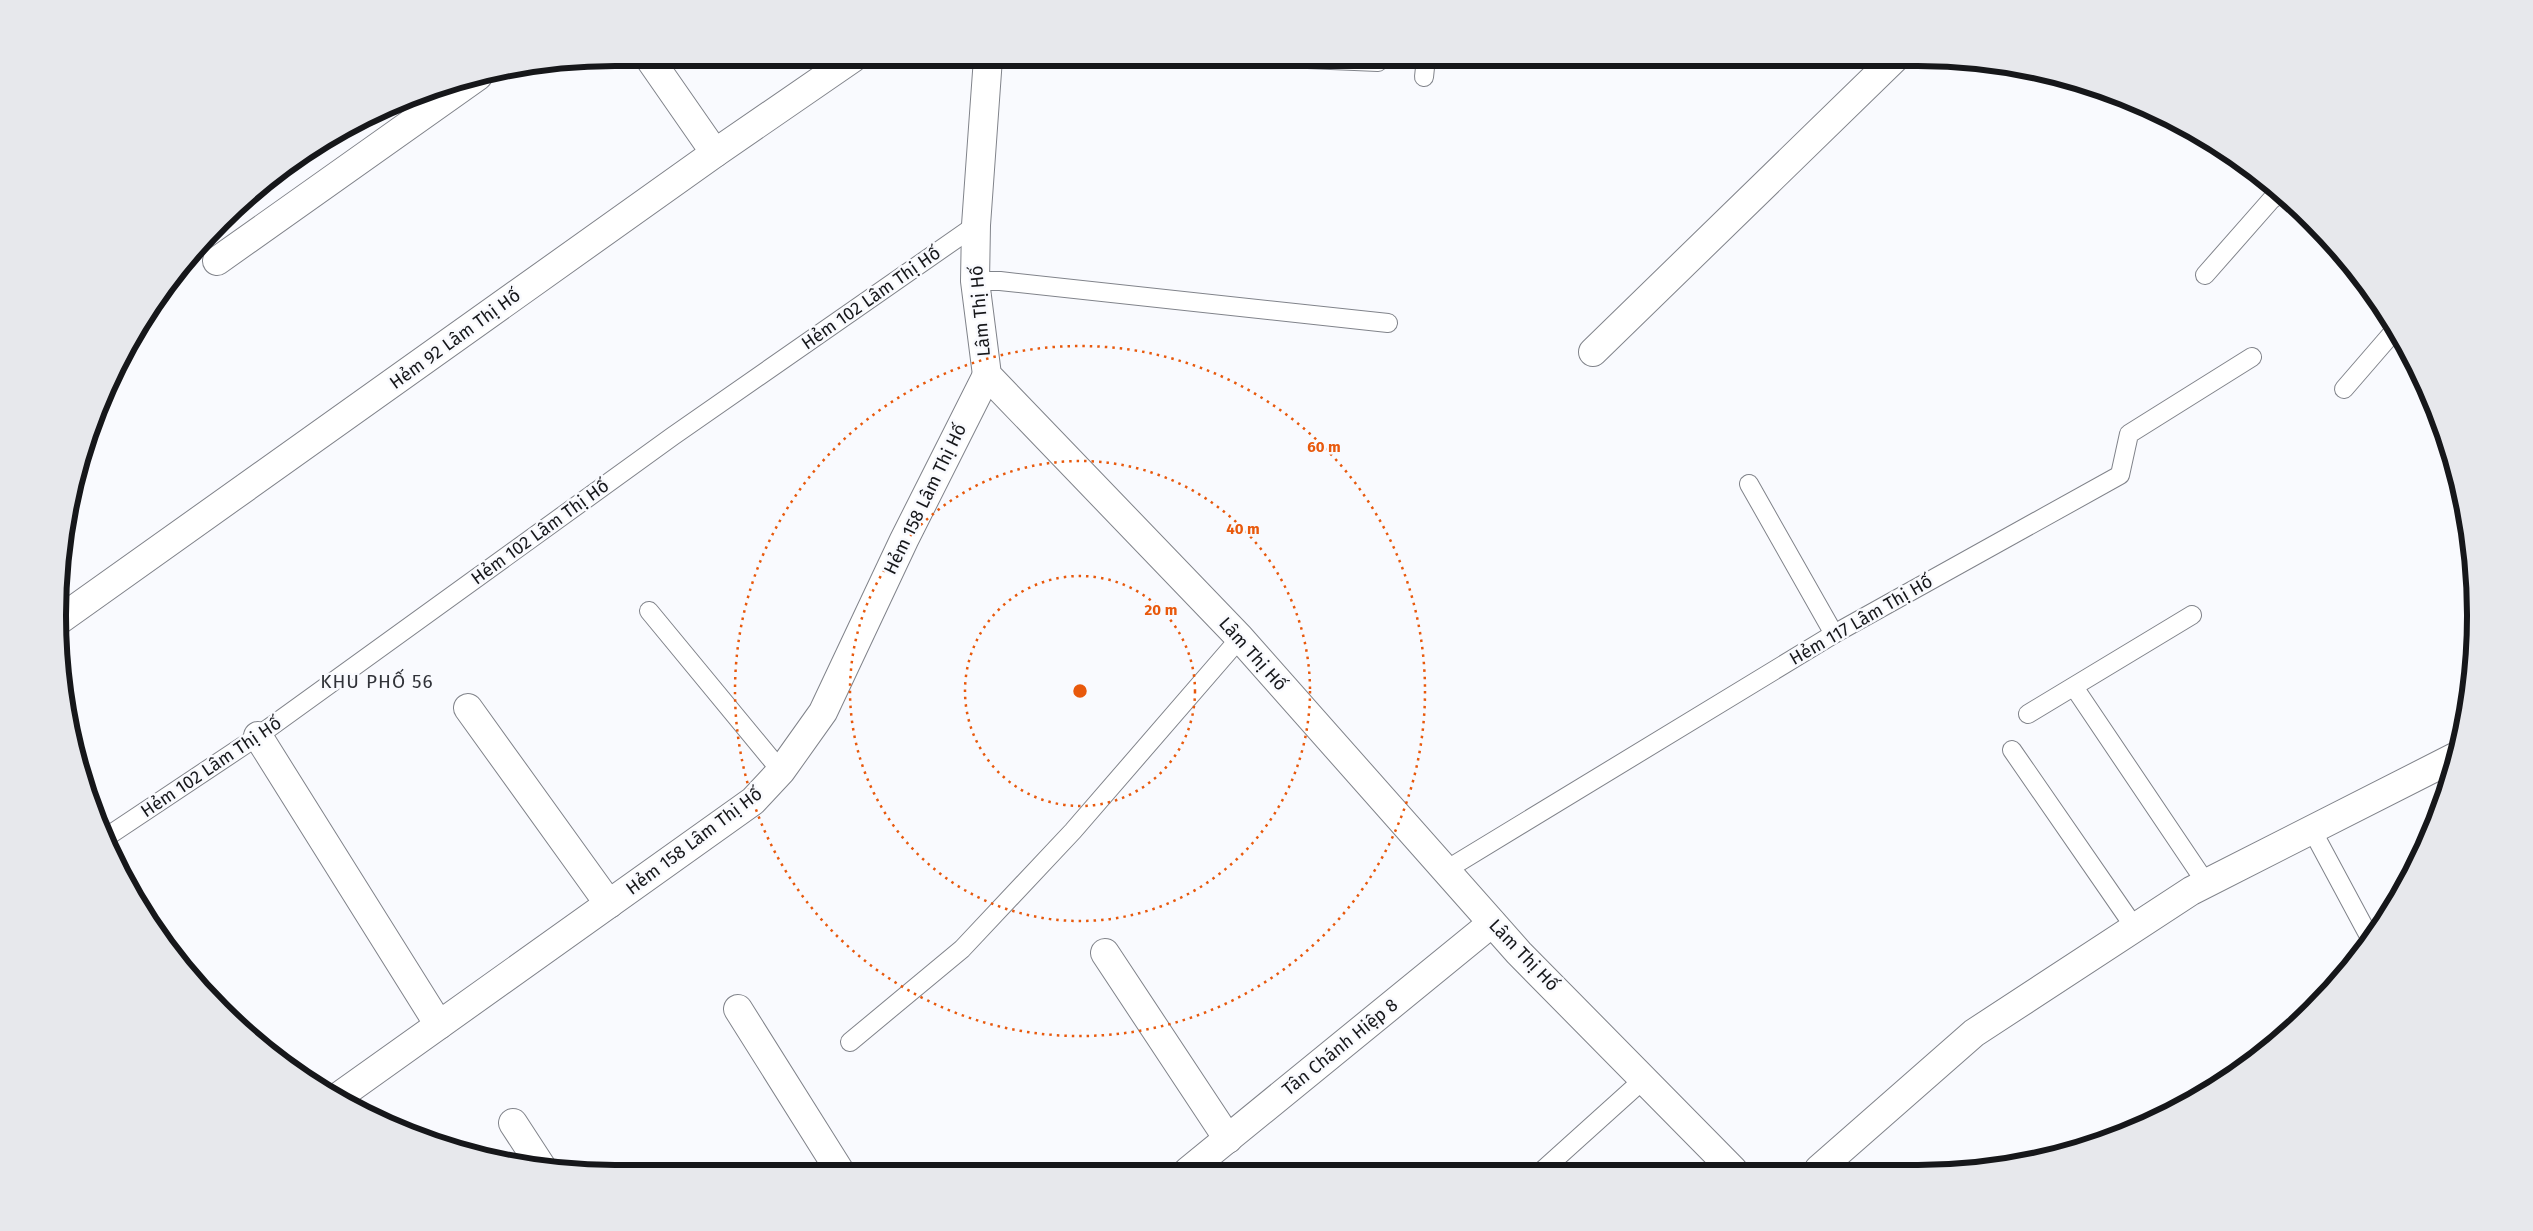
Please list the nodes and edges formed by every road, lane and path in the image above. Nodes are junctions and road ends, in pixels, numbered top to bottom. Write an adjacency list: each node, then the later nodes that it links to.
1 (655, 66): 8 (street)
2 (841, 66): 8 (street, Hẻm 92 Lâm Thị Hố)
3 (987, 66): 10 (street, Lâm Thị Hố)
4 (1425, 66): 6 (lane)
5 (1887, 66): 16 (street)
6 (1424, 77)
7 (460, 89): 11 (street)
8 (715, 153): 23 (street, Hẻm 92 Lâm Thị Hố)
9 (2274, 198): 12 (lane)
10 (976, 225): 13 (street, Lâm Thị Hố); 29 (lane, Hẻm 102 Lâm Thị Hố)
11 (217, 261)
12 (2205, 274)
13 (975, 281): 14 (lane); 18 (street, Lâm Thị Hố)
14 (1388, 324)
15 (2390, 335): 19 (lane)
16 (1593, 352)
17 (2252, 358): 24 (lane, Hẻm 117 Lâm Thị Hố)
18 (987, 375): 25 (street, Lâm Thị Hố); 32 (street, Hẻm 158 Lâm Thị Hố)
19 (2344, 389)
20 (1749, 484): 24 (lane)
21 (649, 611): 32 (lane)
22 (2192, 615): 26 (lane)
23 (66, 616)
24 (1834, 634): 35 (lane, Hẻm 117 Lâm Thị Hố)
25 (1240, 638): 35 (street, Lâm Thị Hố); 44 (lane)
26 (2074, 687): 28 (lane); 36 (lane)
27 (468, 708): 37 (street)
28 (2028, 714)
29 (258, 736): 34 (lane, Hẻm 102 Lâm Thị Hố); 43 (street)
30 (2012, 750): 39 (lane)
31 (2447, 761): 33 (street)
32 (781, 771): 37 (street, Hẻm 158 Lâm Thị Hố)
33 (2312, 830): 36 (street); 40 (lane)
34 (112, 834)
35 (1446, 870): 38 (street, Lâm Thị Hố)
36 (2206, 884): 39 (street)
37 (609, 904): 43 (street, Hẻm 158 Lâm Thị Hố)
38 (1492, 923): 45 (street, Lâm Thị Hố); 48 (street, Tân Chánh Hiệp 8)
39 (2135, 928): 54 (street)
40 (2366, 931)
41 (1105, 953): 48 (street)
42 (738, 1009): 50 (street)
43 (439, 1025): 46 (street, Hẻm 158 Lâm Thị Hố)
44 (850, 1042)
45 (1644, 1079): 52 (lane); 53 (street, Lâm Thị Hố)
46 (344, 1093)
47 (513, 1123): 49 (street)
48 (1228, 1139): 51 (street, Tân Chánh Hiệp 8)
49 (536, 1159)
50 (837, 1165)
51 (1196, 1165)
52 (1549, 1165)
53 (1728, 1165)
54 (1824, 1165)

